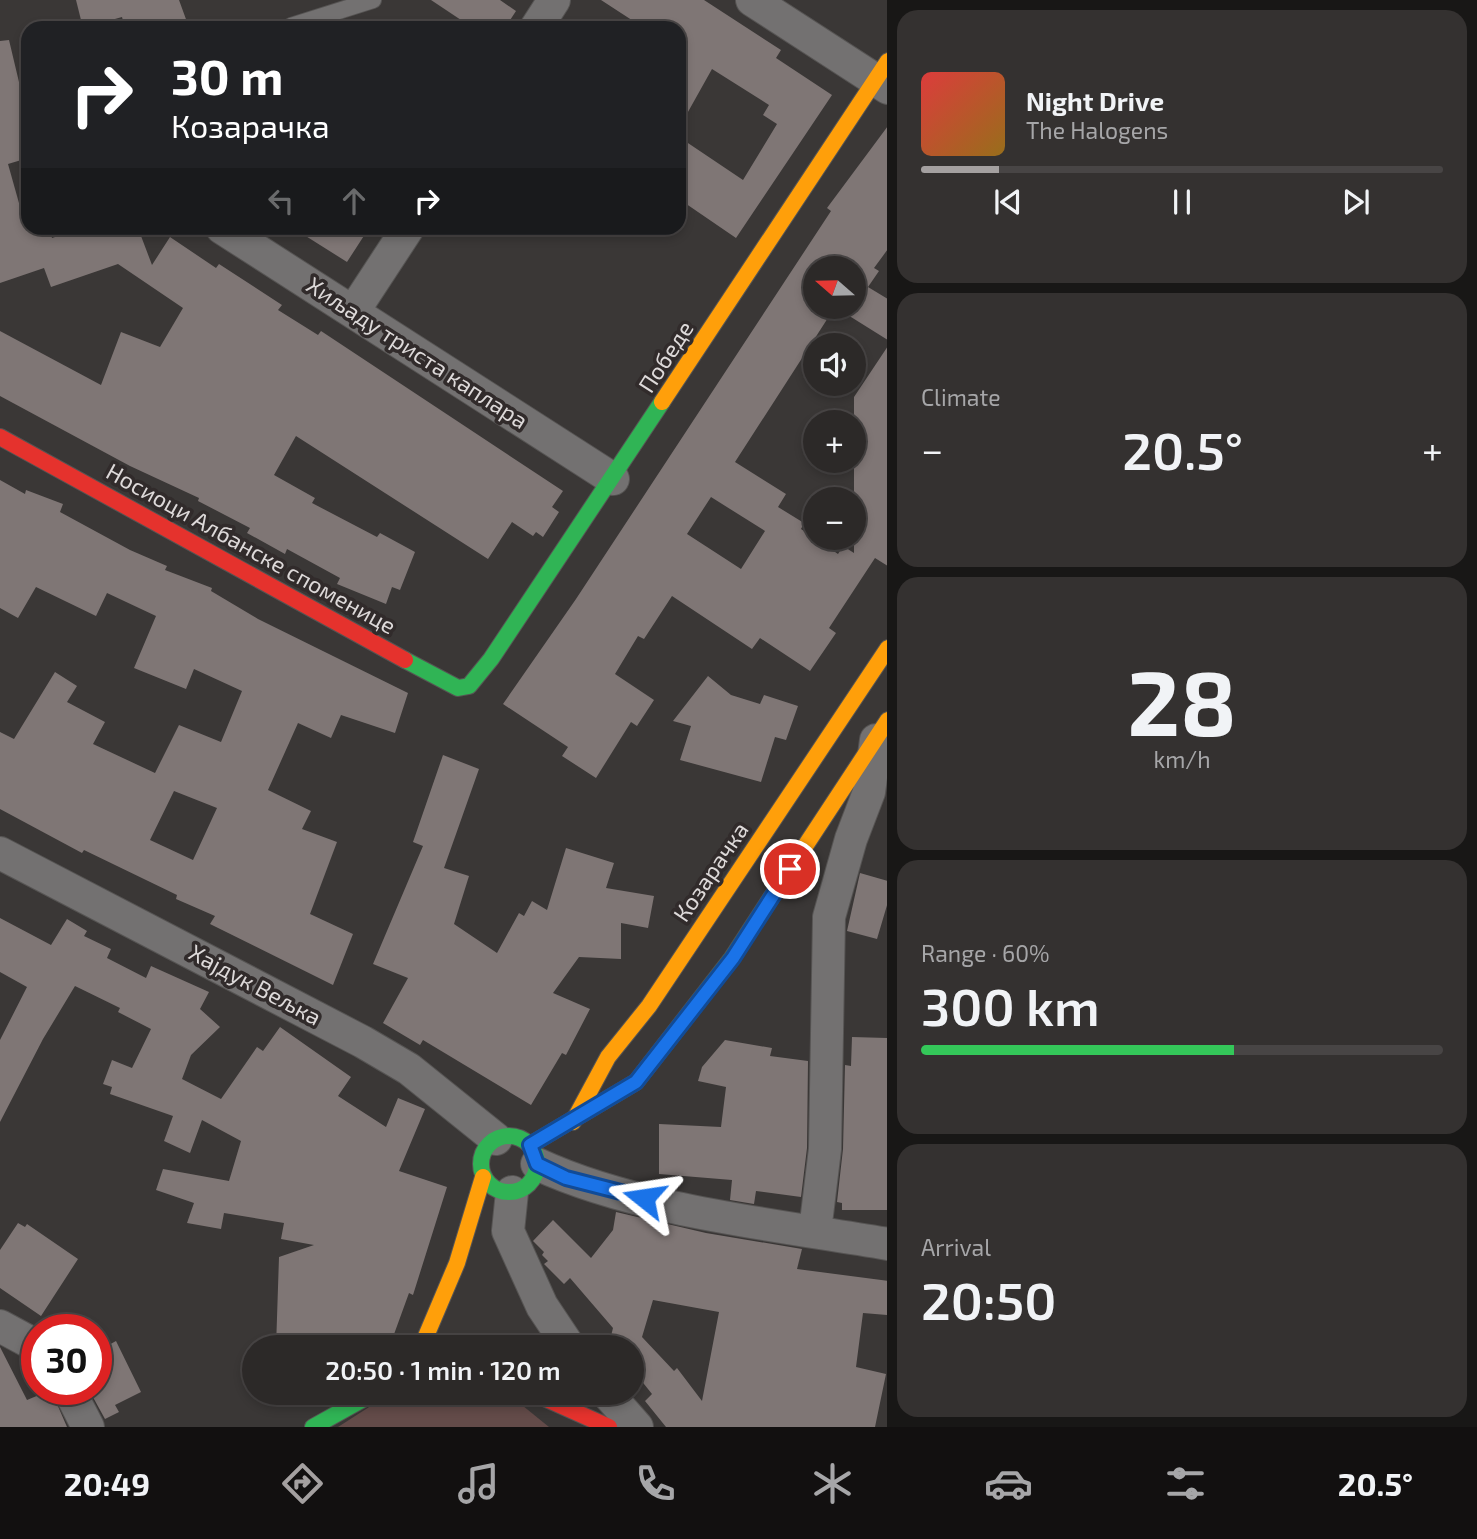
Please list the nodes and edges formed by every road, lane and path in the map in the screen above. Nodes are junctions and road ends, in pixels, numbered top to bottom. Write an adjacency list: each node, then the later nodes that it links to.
1 (373, 0): 4 (lane)
2 (554, 0): 5 (street)
3 (752, 0): 6 (street)
4 (307, 21)
5 (540, 21)
6 (883, 76): 11 (street, Победе)
7 (233, 235): 9 (street, Хиљаду триста каплара)
8 (403, 235): 9 (street)
9 (353, 312): 11 (street, Хиљаду триста каплара)
10 (0, 438): 13 (street, Носиоци Албанске споменице)
11 (613, 479): 13 (street, Победе)
12 (887, 648): 16 (street, Козарачка)
13 (478, 676)
14 (882, 728): 16 (street); 21 (street)
15 (0, 853): 17 (street, Хајдук Вељка)
16 (573, 1122): 18 (street)
17 (496, 1139): 18 (street); 19 (street)
18 (534, 1155): 20 (street); 21 (street)
19 (483, 1177): 20 (street); 24 (street)
20 (512, 1192): 25 (street)
21 (815, 1231): 22 (street)
22 (887, 1244)
23 (0, 1326): 26 (street)
24 (431, 1335)
25 (561, 1335)
26 (21, 1337)
27 (77, 1405): 31 (street)
28 (352, 1405): 32 (street)
29 (560, 1405): 33 (street)
30 (618, 1405): 34 (street)
31 (88, 1427)
32 (313, 1427)
33 (609, 1427)
34 (637, 1427)

